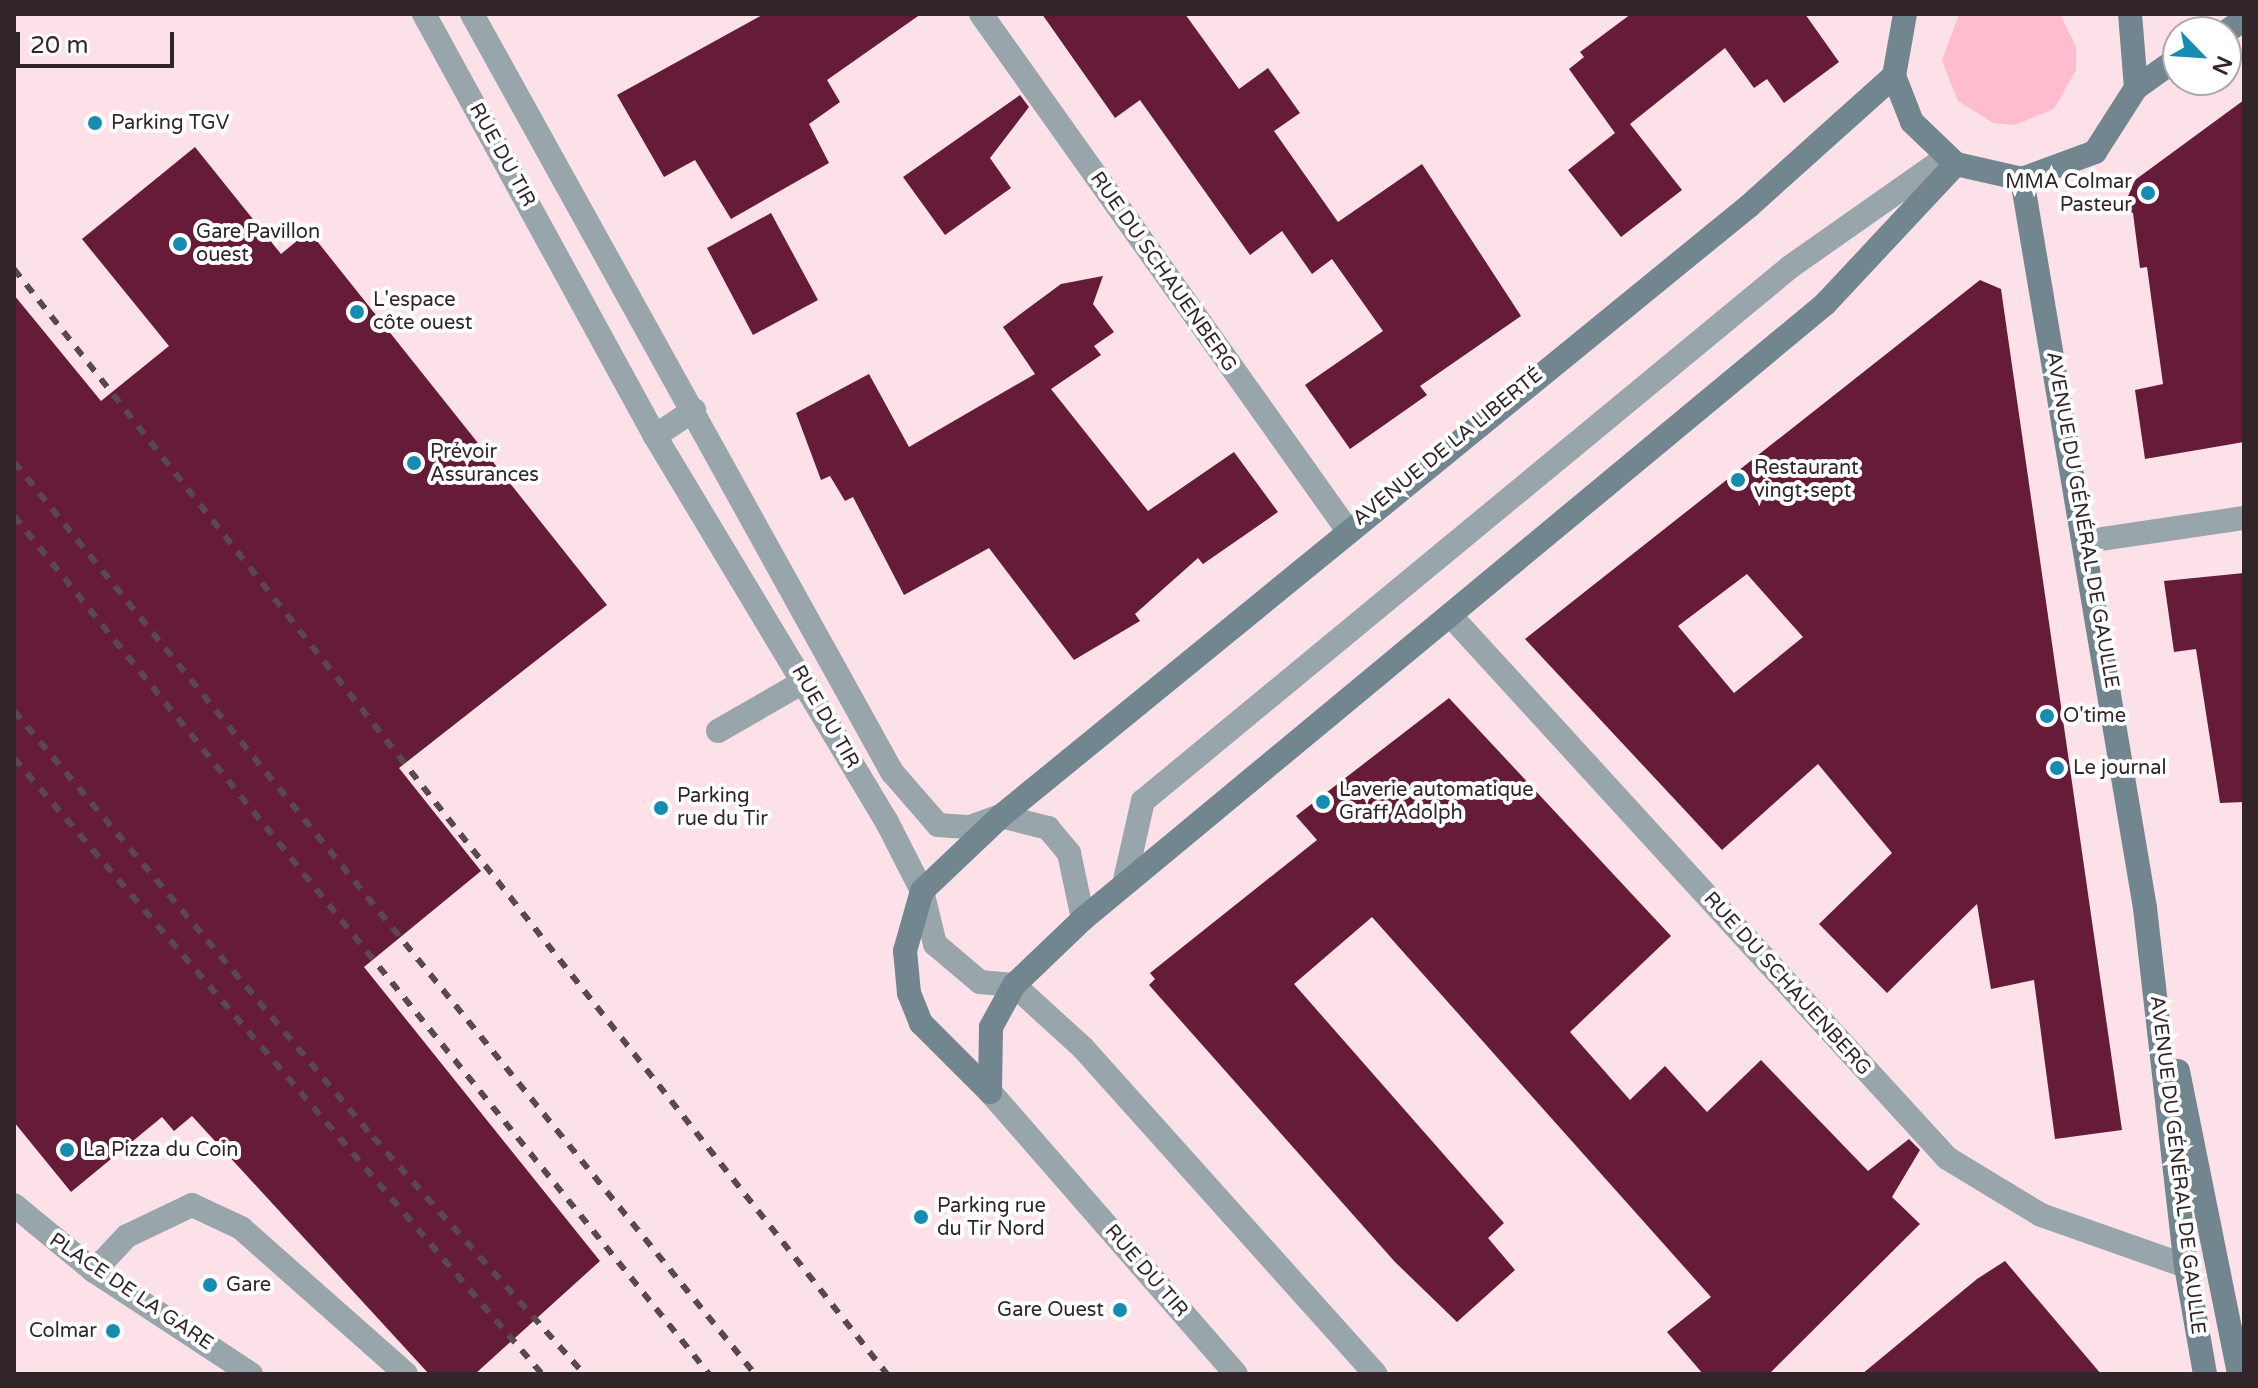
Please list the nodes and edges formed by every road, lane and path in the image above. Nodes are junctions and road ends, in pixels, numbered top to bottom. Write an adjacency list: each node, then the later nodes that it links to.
1 (424, 14): 7 (street, RUE DU TIR)
2 (472, 14): 6 (street, RUE DU TIR)
3 (981, 14): 16 (street, RUE DU SCHAUENBERG)
4 (1905, 14): 9 (street)
5 (2130, 14): 10 (street)
6 (486, 41): 7 (street); 13 (street, RUE DU TIR)
7 (450, 60): 14 (street, RUE DU TIR)
8 (2162, 69): 10 (street)
9 (1894, 76): 11 (street); 16 (street, AVENUE DE LA LIBERTÉ)
10 (2136, 88): 12 (street)
11 (1951, 161): 12 (street); 18 (street); 22 (street)
12 (2022, 179): 17 (street, AVENUE DU GÉNÉRAL DE GAULLE)
13 (694, 410): 14 (street); 21 (street, RUE DU TIR)
14 (655, 436): 19 (street, RUE DU TIR)
15 (2244, 518): 17 (street)
16 (1346, 528): 21 (street, AVENUE DE LA LIBERTÉ)
17 (2088, 541): 24 (street, AVENUE DU GÉNÉRAL DE GAULLE)
18 (1450, 615): 22 (street); 29 (street, RUE DU SCHAUENBERG)
19 (805, 681): 20 (street); 23 (street, RUE DU TIR)
20 (718, 731)
21 (1001, 816): 23 (street, AVENUE DE LA LIBERTÉ); 25 (street)
22 (1125, 880): 25 (street)
23 (922, 891): 26 (street); 27 (street, RUE DU TIR)
24 (2145, 908): 29 (street, AVENUE DU GÉNÉRAL DE GAULLE); 36 (street, AVENUE DU GÉNÉRAL DE GAULLE)
25 (1083, 919): 26 (street)
26 (1014, 985): 27 (street); 34 (street)
27 (990, 1092): 33 (street, RUE DU TIR)
28 (14, 1205): 30 (street, PLACE DE LA GARE)
29 (2186, 1266): 35 (street, AVENUE DU GÉNÉRAL DE GAULLE)
30 (94, 1271): 31 (street, PLACE DE LA GARE); 32 (street)
31 (251, 1374)
32 (406, 1374)
33 (1236, 1374)
34 (1375, 1374)
35 (2205, 1374)
36 (2239, 1374)

